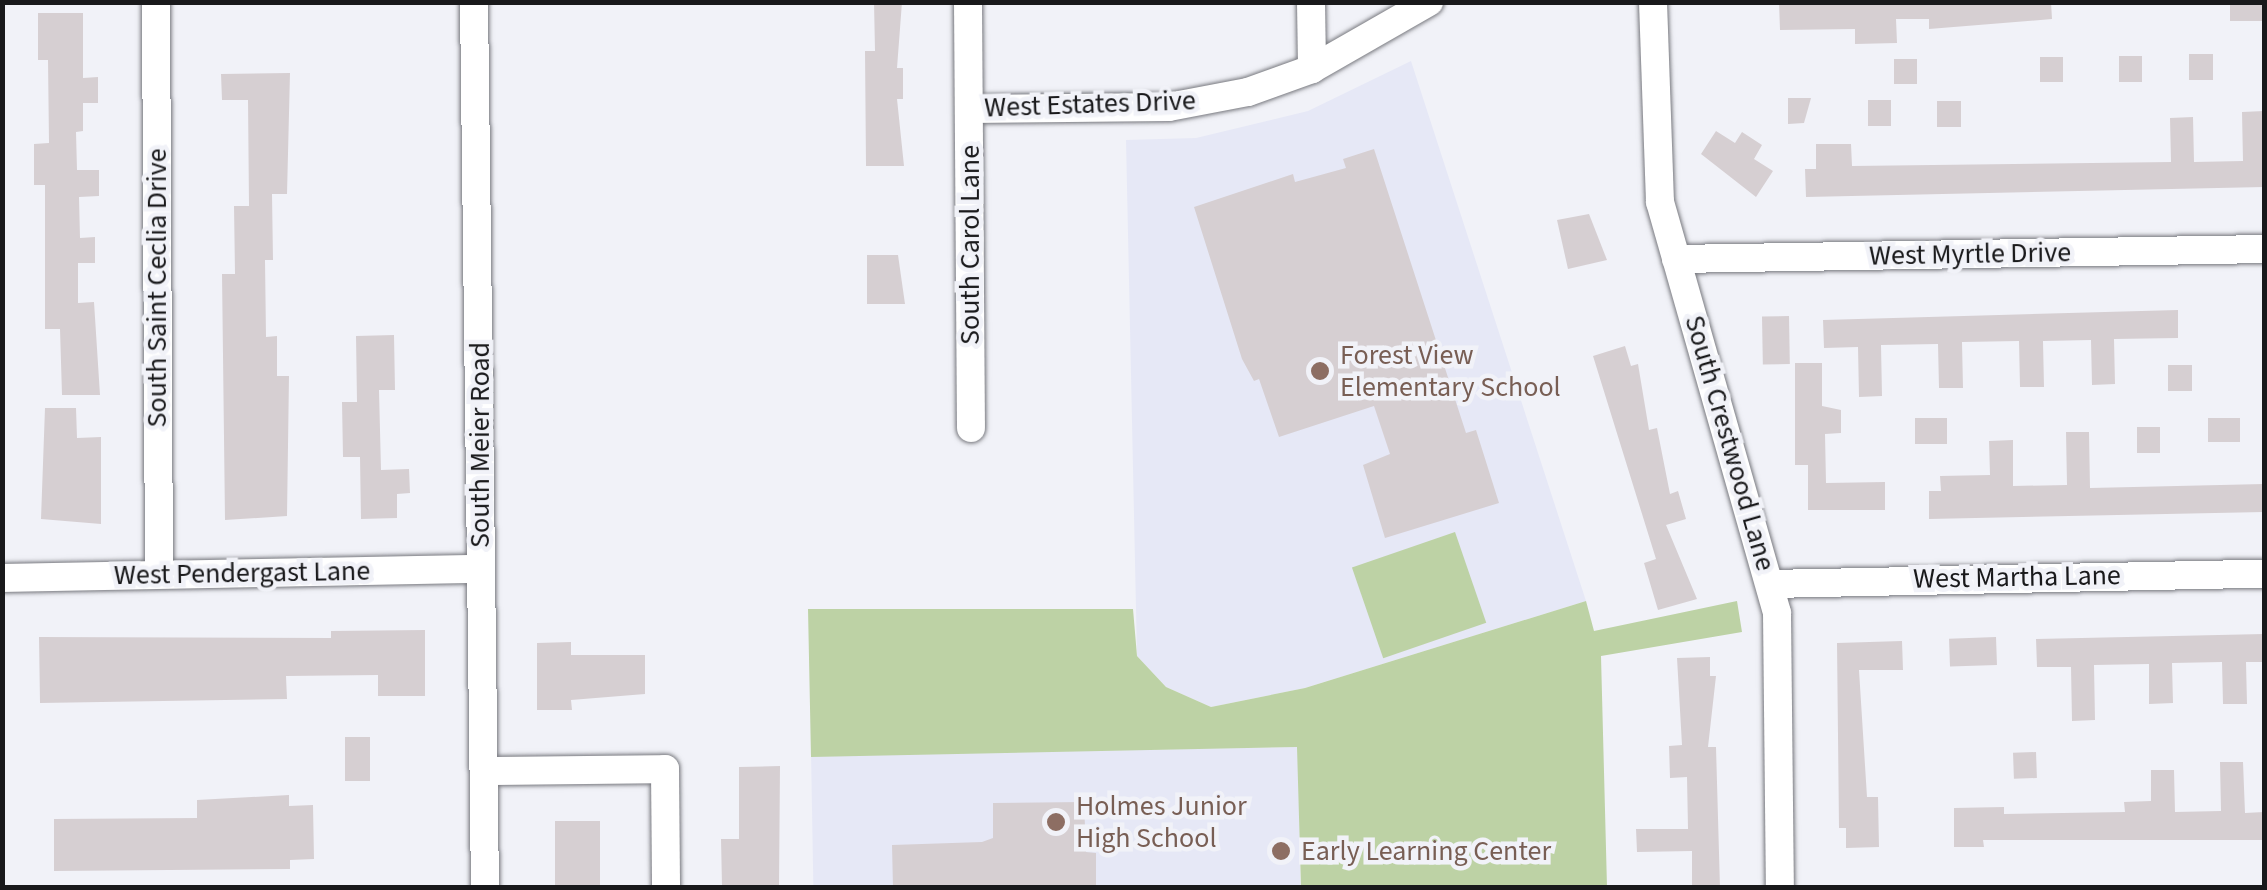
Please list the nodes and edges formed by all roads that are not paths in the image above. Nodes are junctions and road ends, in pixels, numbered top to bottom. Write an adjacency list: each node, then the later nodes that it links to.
1 (156, 2): 13 (street, South Saint Ceclia Drive)
2 (474, 2): 12 (street, South Meier Road)
3 (968, 2): 8 (street, South Carol Lane)
4 (1311, 2): 7 (street)
5 (1428, 2): 7 (street, West Estates Drive)
6 (1652, 2): 10 (street, South Crestwood Lane)
7 (1312, 69): 8 (street, West Estates Drive)
8 (970, 109): 11 (street, South Carol Lane)
9 (2264, 249): 10 (street, West Myrtle Drive)
10 (1676, 259): 16 (street, South Crestwood Lane)
11 (971, 428)
12 (481, 569): 13 (street, West Pendergast Lane); 17 (street, South Meier Road)
13 (159, 574): 15 (street, West Pendergast Lane)
14 (2264, 574): 16 (street, West Martha Lane)
15 (2, 578)
16 (1770, 584): 20 (street, South Crestwood Lane)
17 (485, 772): 18 (street, South Meier Road); 19 (street)
18 (485, 888)
19 (666, 888)
20 (1780, 888)

